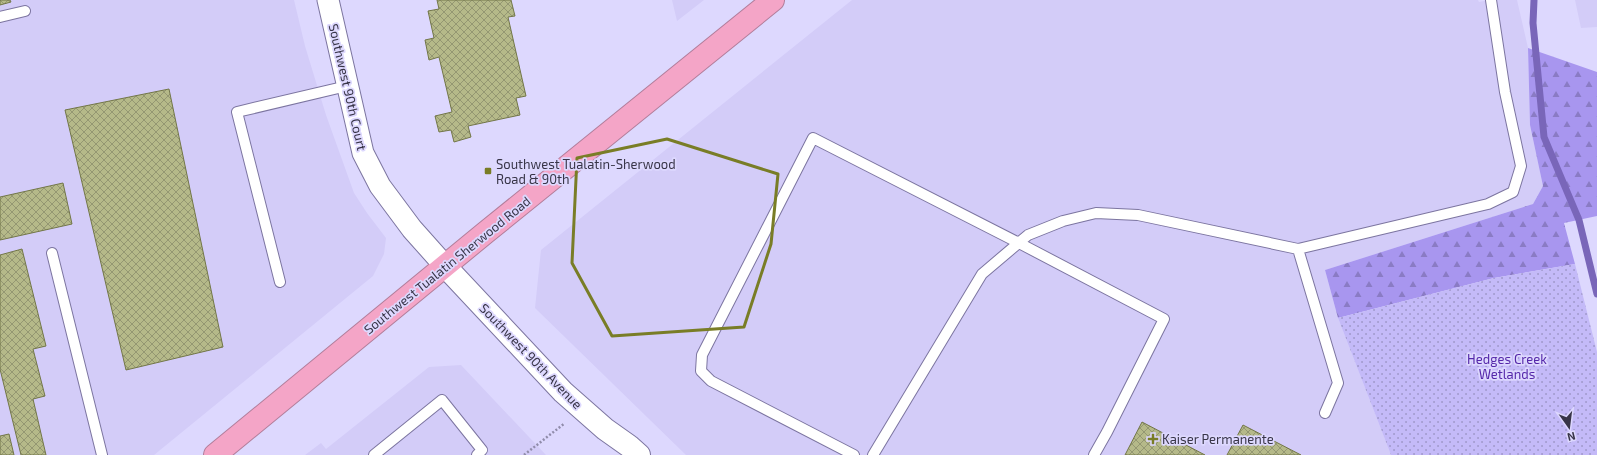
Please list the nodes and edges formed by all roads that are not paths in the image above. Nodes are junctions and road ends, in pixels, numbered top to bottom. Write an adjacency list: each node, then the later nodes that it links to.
1 (328, 0): 6 (street, Southwest 90th Court)
2 (773, 0): 10 (highway, Southwest Tualatin Sherwood Road)
3 (1491, 0): 8 (lane)
4 (25, 11): 5 (lane)
5 (0, 17)
6 (347, 86): 10 (street, Southwest 90th Court); 11 (lane)
7 (1019, 242): 8 (lane); 18 (lane); 19 (lane); 20 (lane)
8 (1298, 249): 12 (lane)
9 (52, 253): 13 (lane)
10 (445, 266): 14 (highway, Southwest Tualatin Sherwood Road); 17 (street, Southwest 90th Avenue)
11 (280, 282)
12 (1325, 413)
13 (102, 455)
14 (215, 455)
15 (374, 455): 16 (lane)
16 (477, 455)
17 (639, 455)
18 (854, 455)
19 (873, 455)
20 (1094, 455)

